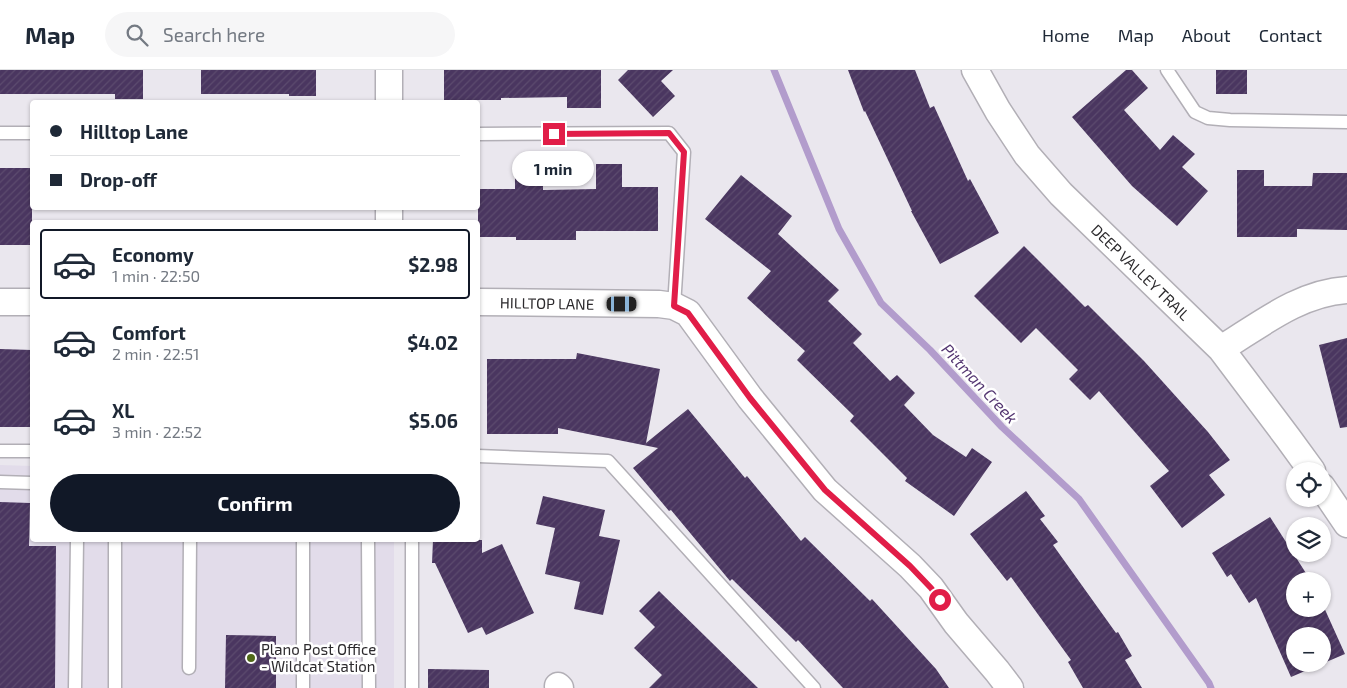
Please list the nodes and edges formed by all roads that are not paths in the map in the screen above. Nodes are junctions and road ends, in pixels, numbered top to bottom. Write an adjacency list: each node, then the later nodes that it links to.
1 (390, 70): 4 (street)
2 (975, 70): 14 (street, DEEP VALLEY TRAIL)
3 (1167, 70): 5 (lane)
4 (389, 100)
5 (1347, 122)
6 (0, 133): 7 (lane)
7 (30, 134)
8 (480, 134): 13 (lane)
9 (1347, 290): 14 (street)
10 (0, 302): 11 (street)
11 (30, 302)
12 (480, 302): 13 (street, HILLTOP LANE)
13 (674, 306): 36 (street)
14 (1221, 350): 18 (street, DEEP VALLEY TRAIL)
15 (0, 451): 16 (lane)
16 (30, 451)
17 (480, 456): 35 (lane)
18 (1305, 462)
19 (0, 482): 20 (lane)
20 (30, 483)
21 (1331, 500): 22 (street)
22 (1347, 524)
23 (77, 542): 30 (lane)
24 (115, 542): 31 (lane)
25 (190, 542): 29 (lane)
26 (303, 542): 32 (lane)
27 (368, 542): 33 (lane)
28 (412, 542): 34 (lane)
29 (189, 668)
30 (75, 688)
31 (115, 688)
32 (303, 688)
33 (369, 688)
34 (412, 688)
35 (814, 688)
36 (1010, 688)

